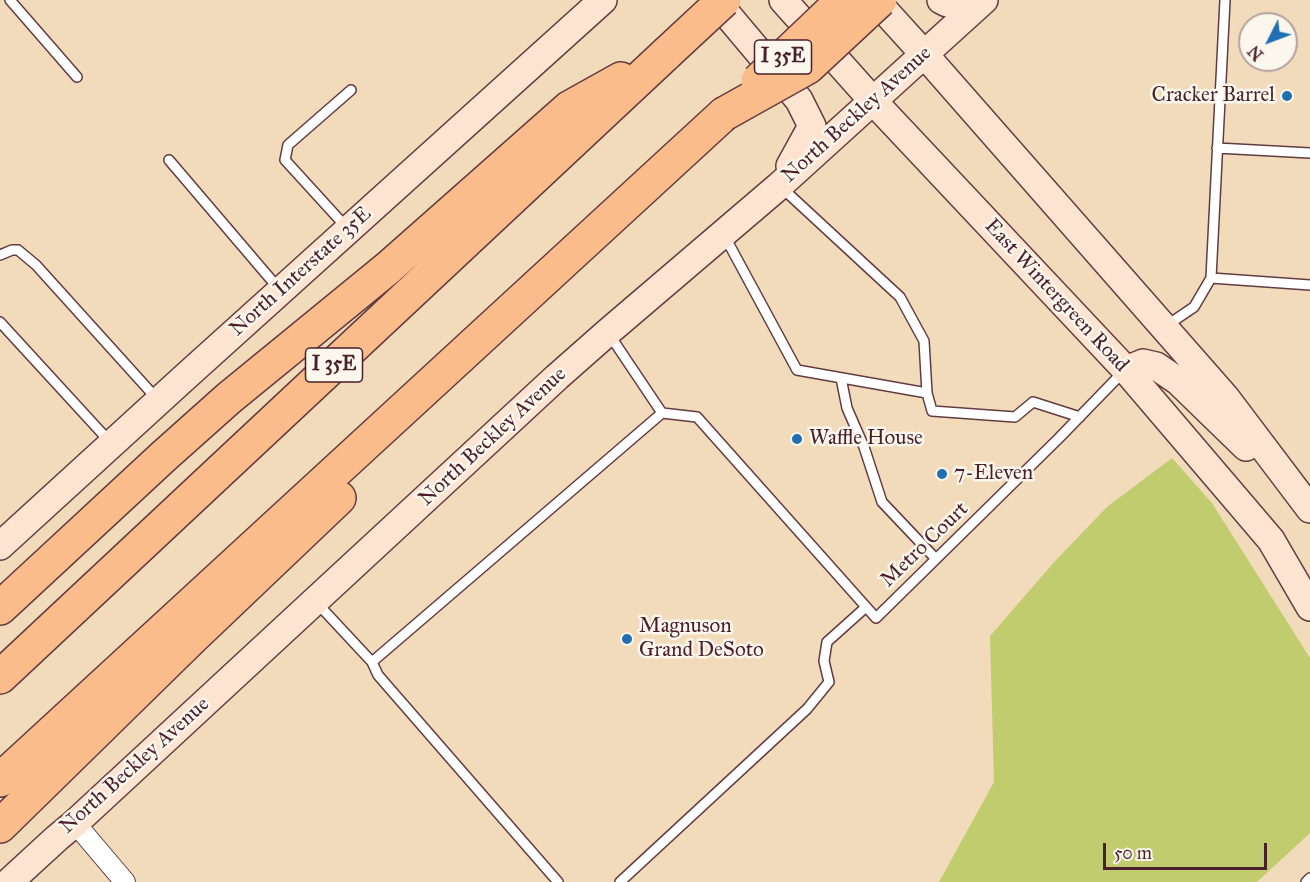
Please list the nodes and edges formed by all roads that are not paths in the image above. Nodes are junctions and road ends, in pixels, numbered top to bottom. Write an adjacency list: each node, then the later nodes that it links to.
1 (10, 0): 15 (lane)
2 (603, 0): 23 (main road, North Interstate 35E)
3 (715, 0): 22 (main road)
4 (724, 0): 13 (highway, I 35E, bridge)
5 (783, 0): 17 (main road, East Wintergreen Road)
6 (843, 0): 18 (highway, I 35E, bridge)
7 (875, 0): 14 (main road)
8 (880, 0): 18 (highway, bridge)
9 (941, 0): 10 (main road)
10 (955, 0)
11 (984, 0): 14 (main road, North Beckley Avenue)
12 (1225, 0): 19 (lane)
13 (667, 53): 46 (highway); 48 (highway, I 35E)
14 (924, 54): 17 (main road, North Beckley Avenue); 31 (main road)
15 (77, 77)
16 (351, 90): 23 (lane)
17 (873, 101): 22 (main road, North Beckley Avenue); 33 (main road, East Wintergreen Road)
18 (724, 114): 29 (highway, I 35E)
19 (1217, 148): 20 (lane); 26 (lane)
20 (1310, 153)
21 (169, 160): 28 (lane)
22 (779, 186): 24 (main road, North Beckley Avenue); 35 (lane)
23 (348, 230): 28 (main road, North Interstate 35E)
24 (723, 233): 32 (main road, North Beckley Avenue); 34 (lane)
25 (0, 255): 36 (lane)
26 (1211, 278): 27 (lane); 31 (lane)
27 (1310, 285)
28 (281, 291): 36 (main road, North Interstate 35E)
29 (525, 297): 49 (highway, I 35E); 51 (highway)
30 (0, 322): 39 (lane)
31 (1163, 328): 40 (main road)
32 (608, 332): 37 (lane); 43 (main road, North Beckley Avenue)
33 (1126, 370): 38 (lane, Metro Court); 40 (main road); 45 (main road, East Wintergreen Road)
34 (841, 378): 35 (lane); 42 (lane)
35 (927, 393): 38 (lane)
36 (159, 401): 39 (main road, North Interstate 35E)
37 (662, 413): 44 (lane); 47 (lane)
38 (1080, 417): 42 (lane, Metro Court)
39 (112, 444): 41 (main road, North Interstate 35E)
40 (1308, 502)
41 (0, 546)
42 (936, 559): 44 (lane, Metro Court)
43 (315, 601): 47 (lane); 50 (main road, North Beckley Avenue)
44 (866, 607): 56 (lane)
45 (1310, 607)
46 (0, 608)
47 (372, 662): 55 (lane)
48 (0, 677)
49 (0, 780)
50 (75, 824): 53 (main road, North Beckley Avenue); 54 (street)
51 (0, 826)
52 (1310, 878): 57 (lane)
53 (9, 882)
54 (125, 882)
55 (558, 882)
56 (620, 882)
57 (1306, 882)

